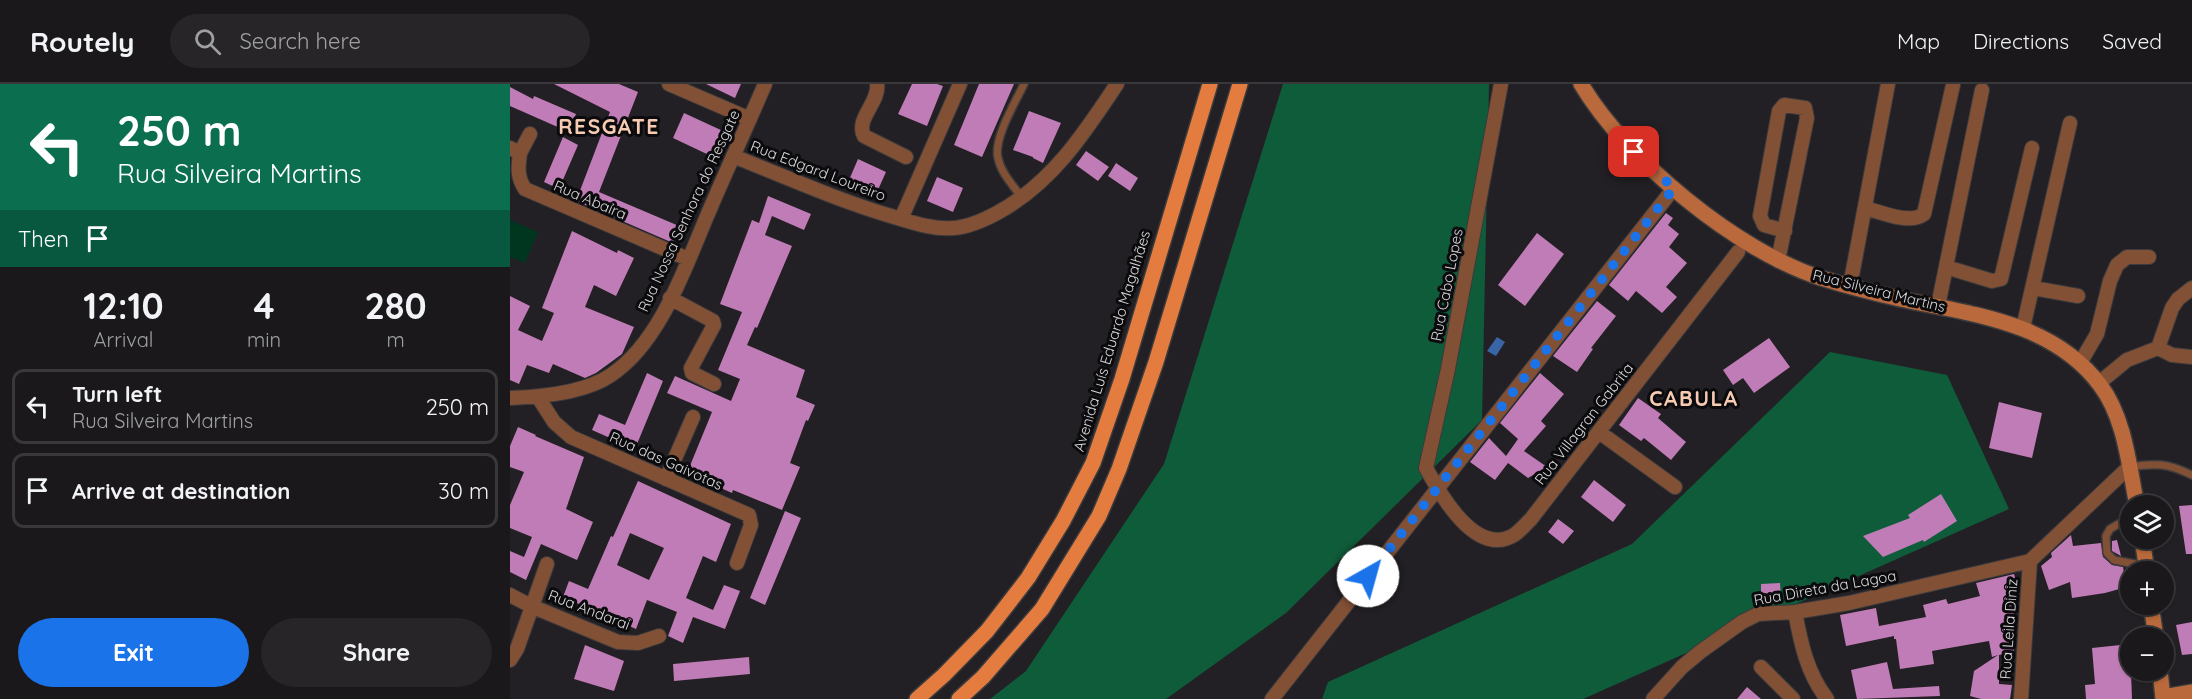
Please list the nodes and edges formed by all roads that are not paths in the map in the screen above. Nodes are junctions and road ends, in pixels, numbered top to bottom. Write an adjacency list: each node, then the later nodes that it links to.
1 (669, 84): 14 (street)
2 (765, 84): 14 (street, Rua Nossa Senhora do Resgate)
3 (877, 84): 20 (street)
4 (960, 84): 24 (street)
5 (1024, 84): 22 (lane)
6 (1117, 84): 22 (street, Rua Edgard Loureiro)
7 (1210, 84): 67 (main road, Avenida Luís Eduardo Magalhães)
8 (1240, 84): 68 (main road)
9 (1501, 84): 51 (street, Rua Cabo Lopes)
10 (1581, 84): 21 (main road, Rua Silveira Martins)
11 (1888, 84): 23 (street)
12 (1953, 85): 23 (street)
13 (1982, 90): 30 (street)
14 (750, 119): 19 (street, Rua Nossa Senhora do Resgate)
15 (2070, 123): 32 (street)
16 (530, 134): 18 (street)
17 (2032, 148): 30 (street)
18 (515, 151): 28 (street, Rua Abaíra)
19 (733, 156): 24 (street, Rua Edgard Loureiro); 28 (street, Rua Nossa Senhora do Resgate)
20 (906, 157)
21 (1674, 188): 29 (main road, Rua Silveira Martins); 51 (street)
22 (1022, 198): 24 (street, Rua Edgard Loureiro)
23 (1865, 208): 31 (street)
24 (901, 219)
25 (1785, 231): 25 (street); 29 (street)
26 (1738, 252): 46 (street, Rua Villagran Gabrita)
27 (2149, 257): 40 (street)
28 (688, 259): 35 (street, Rua Nossa Senhora do Resgate)
29 (1778, 261): 31 (main road, Rua Silveira Martins)
30 (1946, 267): 36 (street)
31 (1850, 286): 36 (main road, Rua Silveira Martins)
32 (2033, 288): 34 (street); 37 (street)
33 (2192, 288): 38 (street)
34 (2078, 296)
35 (670, 298): 42 (street); 43 (street, Rua Nossa Senhora do Resgate)
36 (1938, 306): 37 (main road, Rua Silveira Martins)
37 (2023, 328): 40 (main road, Rua Silveira Martins)
38 (2158, 348): 39 (street); 41 (street)
39 (2192, 357)
40 (2080, 363): 41 (main road, Rua Silveira Martins)
41 (2099, 383): 47 (main road, Rua Silveira Martins)
42 (714, 384)
43 (538, 397): 44 (street, Rua Nossa Senhora do Resgate); 49 (street, Rua das Gaivotas)
44 (510, 398)
45 (693, 417): 49 (street)
46 (1599, 432): 50 (street); 51 (street, Rua Villagran Gabrita)
47 (2129, 467): 48 (lane); 52 (main road, Rua Silveira Martins); 54 (street)
48 (2192, 475)
49 (666, 479): 56 (street, Rua das Gaivotas)
50 (1675, 487)
51 (1437, 489): 69 (street)
52 (2135, 495)
53 (2120, 523): 55 (lane)
54 (2030, 561): 60 (street, Rua Direta da Lagoa); 73 (street, Rua Leila Diniz)
55 (2120, 562)
56 (737, 563)
57 (547, 564): 59 (street)
58 (510, 595): 59 (street, Rua Andarai)
59 (531, 606): 61 (street, Rua Andarai); 62 (street)
60 (1795, 612): 70 (street, Rua Direta da Lagoa); 72 (street)
61 (659, 636)
62 (510, 660)
63 (1761, 667): 71 (street)
64 (2161, 681): 66 (main road)
65 (2192, 692): 66 (main road)
66 (2163, 698)
67 (917, 699)
68 (959, 699)
69 (1272, 699)
70 (1653, 699)
71 (1793, 699)
72 (1827, 699)
73 (2021, 699)

